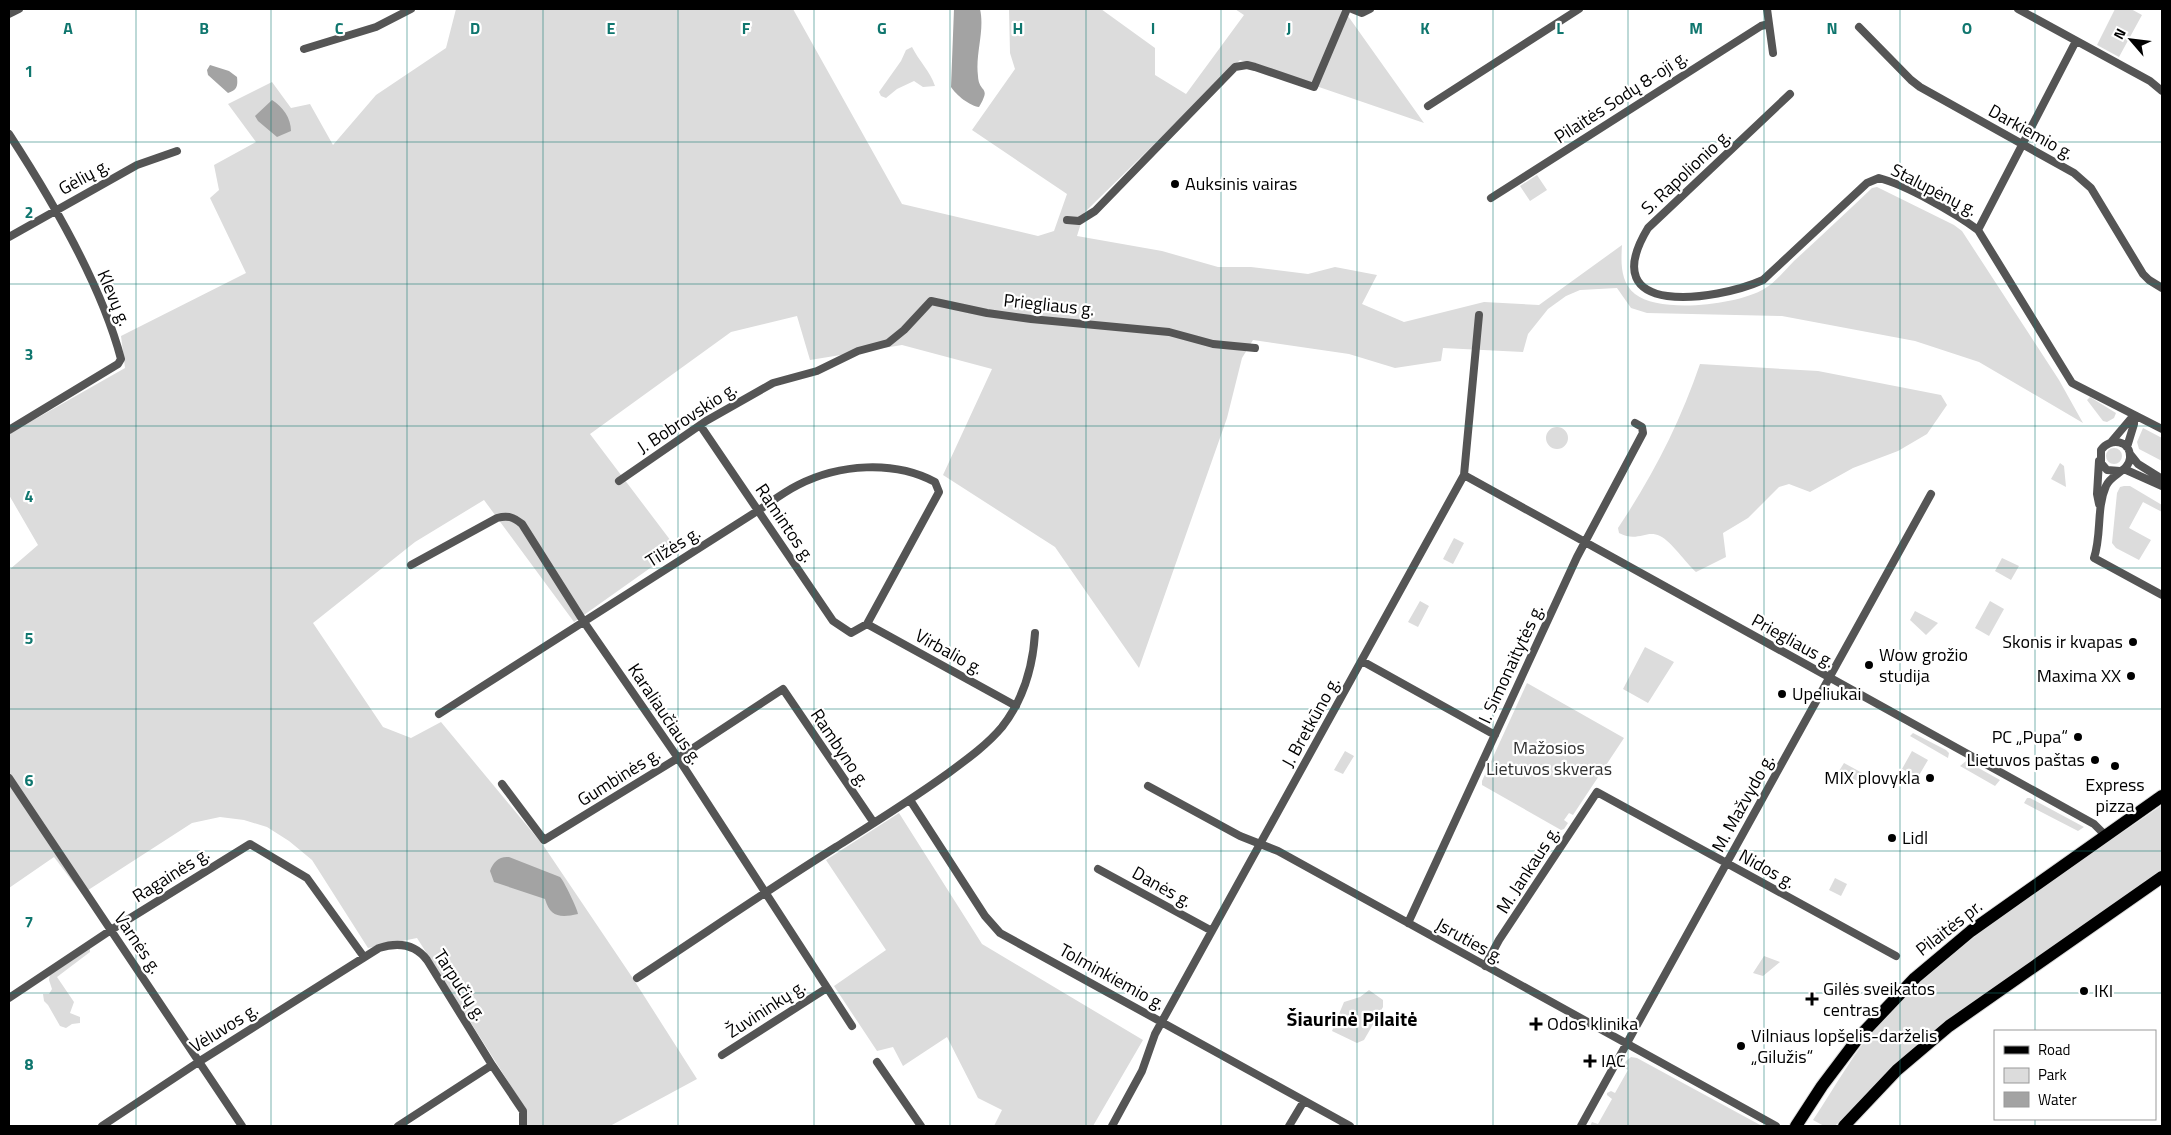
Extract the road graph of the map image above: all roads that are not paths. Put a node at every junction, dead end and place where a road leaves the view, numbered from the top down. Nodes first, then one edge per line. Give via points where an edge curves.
1 (19, 9) edge
2 (411, 9) edge
3 (1346, 9) edge
4 (1352, 9) edge
5 (1370, 9) edge
6 (1579, 9) edge
7 (1767, 9) edge
8 (2018, 9) edge
9 (9, 14) edge
10 (1769, 24) junction
11 (1858, 27) dead end
12 (2076, 41) junction
13 (304, 49) dead end
14 (1773, 52) dead end
15 (2162, 91) edge
16 (1790, 94) dead end
17 (1428, 106) dead end
18 (9, 134) edge
19 (2023, 144) junction
20 (178, 151) dead end
21 (1491, 198) dead end
22 (55, 210) junction
23 (1067, 220) dead end
24 (1978, 230) junction
25 (9, 237) edge
26 (1640, 285) joint
27 (2162, 288) edge
28 (1479, 315) dead end
29 (1254, 348) dead end
30 (858, 351) joint
31 (2134, 415) junction
32 (1635, 423) dead end
33 (700, 425) junction
34 (2162, 429) edge
35 (9, 430) edge
36 (2112, 441) junction
37 (2128, 450) junction
38 (2100, 459) junction
39 (2122, 470) junction
40 (1464, 475) junction
41 (2162, 479) edge
42 (619, 481) dead end
43 (2162, 486) edge
44 (1931, 494) dead end
45 (2100, 506) junction
46 (759, 510) junction
47 (1585, 542) junction
48 (411, 565) dead end
49 (2162, 595) edge
50 (584, 622) junction
51 (867, 624) junction
52 (1035, 632) dead end
53 (1362, 661) junction
54 (1829, 678) junction
55 (783, 689) joint
56 (1016, 706) junction
57 (439, 714) dead end
58 (1495, 735) junction
59 (678, 758) junction
60 (9, 778) edge
61 (502, 784) dead end
62 (1148, 786) dead end
63 (1597, 792) joint
64 (2162, 796) edge
65 (910, 800) junction
66 (874, 823) junction
67 (2106, 836) junction
68 (1260, 844) junction
69 (1727, 863) junction
70 (1098, 869) dead end
71 (2162, 877) edge
72 (766, 893) junction
73 (1408, 923) junction
74 (111, 930) junction
75 (1212, 931) junction
76 (1896, 956) dead end
77 (364, 958) junction
78 (1485, 966) junction
79 (637, 978) dead end
80 (827, 988) junction
81 (9, 998) edge
82 (1162, 1022) junction
83 (852, 1026) dead end
84 (1626, 1044) junction
85 (722, 1055) dead end
86 (200, 1061) junction
87 (877, 1062) dead end
88 (492, 1066) junction
89 (1304, 1101) junction
90 (102, 1126) edge
91 (242, 1126) edge
92 (398, 1126) edge
93 (523, 1126) edge
94 (921, 1126) edge
95 (1112, 1126) edge
96 (1289, 1126) edge
97 (1350, 1126) edge
98 (1581, 1126) edge
99 (1776, 1126) edge
100 (1796, 1126) edge
101 (1844, 1126) edge

1 - 9 street
2 - 13 street via 376,27
3 - 23 street via 1314,87 1255,66 1235,67 1095,211 1079,221
4 - 5 street via 1362,13
6 - 17 street
7 - 10 street
8 - 12 street
10 - 14 street
10 - 21 street, Pilaitės Sodų 8-oji g. via 1744,36
11 - 19 street, Darkiemio g. via 1910,80
12 - 15 street via 2150,81
12 - 19 street
16 - 26 street, S. Rapolionio g. via 1648,228 1634,258
18 - 22 street, Klevų g.
19 - 24 street
19 - 27 street, Darkiemio g. via 2074,174 2091,188 2143,274
20 - 22 street, Gėlių g. via 137,165
22 - 25 street, Gėlių g.
22 - 35 street, Klevų g. via 98,294 121,359 118,364
24 - 26 street, Stalupėnų g. via 1965,220 1879,178 1867,183 1773,273 1751,286 1692,297 1659,295
24 - 31 street, Stalupėnų g. via 2068,377 2078,386
28 - 40 street, J. Bretkūno g.
29 - 30 street, Priegliaus g. via 1213,344 1169,332 1013,317 931,301 888,342
30 - 33 street, J. Bobrovskio g. via 817,371 773,383
31 - 34 street, Stalupėnų g.
31 - 36 street
31 - 37 street
32 - 47 street, I. Simonaitytės g. via 1642,427 1643,433
33 - 42 street, J. Bobrovskio g.
33 - 46 street, Ramintos g.
36 - 37 street via 2120,442
36 - 38 street via 2104,446
37 - 39 street via 2129,463
37 - 41 street via 2138,464
38 - 39 street via 2107,470
38 - 45 street via 2097,494
39 - 43 street
39 - 45 street via 2110,478
40 - 47 street, Priegliaus g.
40 - 53 street, J. Bretkūno g.
44 - 54 street, M. Mažvydo g.
45 - 49 street via 2094,558
46 - 50 street, Tilžės g.
46 - 51 street, Ramintos g. via 833,620 851,633
46 - 51 street, Tilžės g. via 797,485 827,473 887,467 921,474 935,482 939,492
47 - 54 street, Priegliaus g.
47 - 58 street, I. Simonaitytės g.
48 - 50 street, Karaliaučiaus g. via 496,518 515,518 522,524
50 - 57 street, Tilžės g.
50 - 59 street, Karaliaučiaus g.
51 - 56 street, Virbalio g.
52 - 56 street via 1030,669
53 - 58 street
53 - 68 street, J. Bretkūno g.
54 - 67 street, Priegliaus g. via 2094,824
54 - 69 street, M. Mažvydo g.
55 - 59 street, Gumbinės g.
55 - 66 street, Rambyno g.
56 - 65 street via 991,738
58 - 73 street, I. Simonaitytės g.
59 - 61 street, Gumbinės g. via 544,840
59 - 72 street, Karaliaučiaus g.
60 - 74 street, Varnės g.
62 - 68 street, Įsruties g.
63 - 69 street, Nidos g.
63 - 78 street, M. Jankaus g.
64 - 67 main road, Pilaitės pr.
65 - 66 street
65 - 82 street, Tolminkiemio g. via 996,930
66 - 72 street
67 - 100 main road, Pilaitės pr. via 1971,931 1915,978 1848,1051
68 - 73 street, Įsruties g.
68 - 75 street, J. Bretkūno g.
69 - 76 street, Nidos g.
69 - 84 street, M. Mažvydo g.
70 - 75 street, Danės g.
71 - 101 main road via 1949,1026 1897,1070
72 - 79 street
72 - 80 street, Karaliaučiaus g.
73 - 78 street, Įsruties g.
74 - 77 street, Ragainės g. via 250,844 307,878
74 - 81 street, Ragainės g.
74 - 86 street, Varnės g.
75 - 82 street, J. Bretkūno g.
77 - 86 street, Vėluvos g.
77 - 88 street, Tarpučių g. via 390,945 406,946 423,954
78 - 84 street, Įsruties g.
80 - 83 street, Karaliaučiaus g.
80 - 85 street, Žuvininkų g.
82 - 89 street, Tolminkiemio g.
82 - 95 street, J. Bretkūno g. via 1142,1071
84 - 98 street, M. Mažvydo g.
84 - 99 street, Įsruties g.
86 - 90 street, Vėluvos g.
86 - 91 street, Varnės g.
87 - 94 street
88 - 92 street
88 - 93 street, Tarpučių g. via 522,1111
89 - 96 street
89 - 97 street, Tolminkiemio g.

